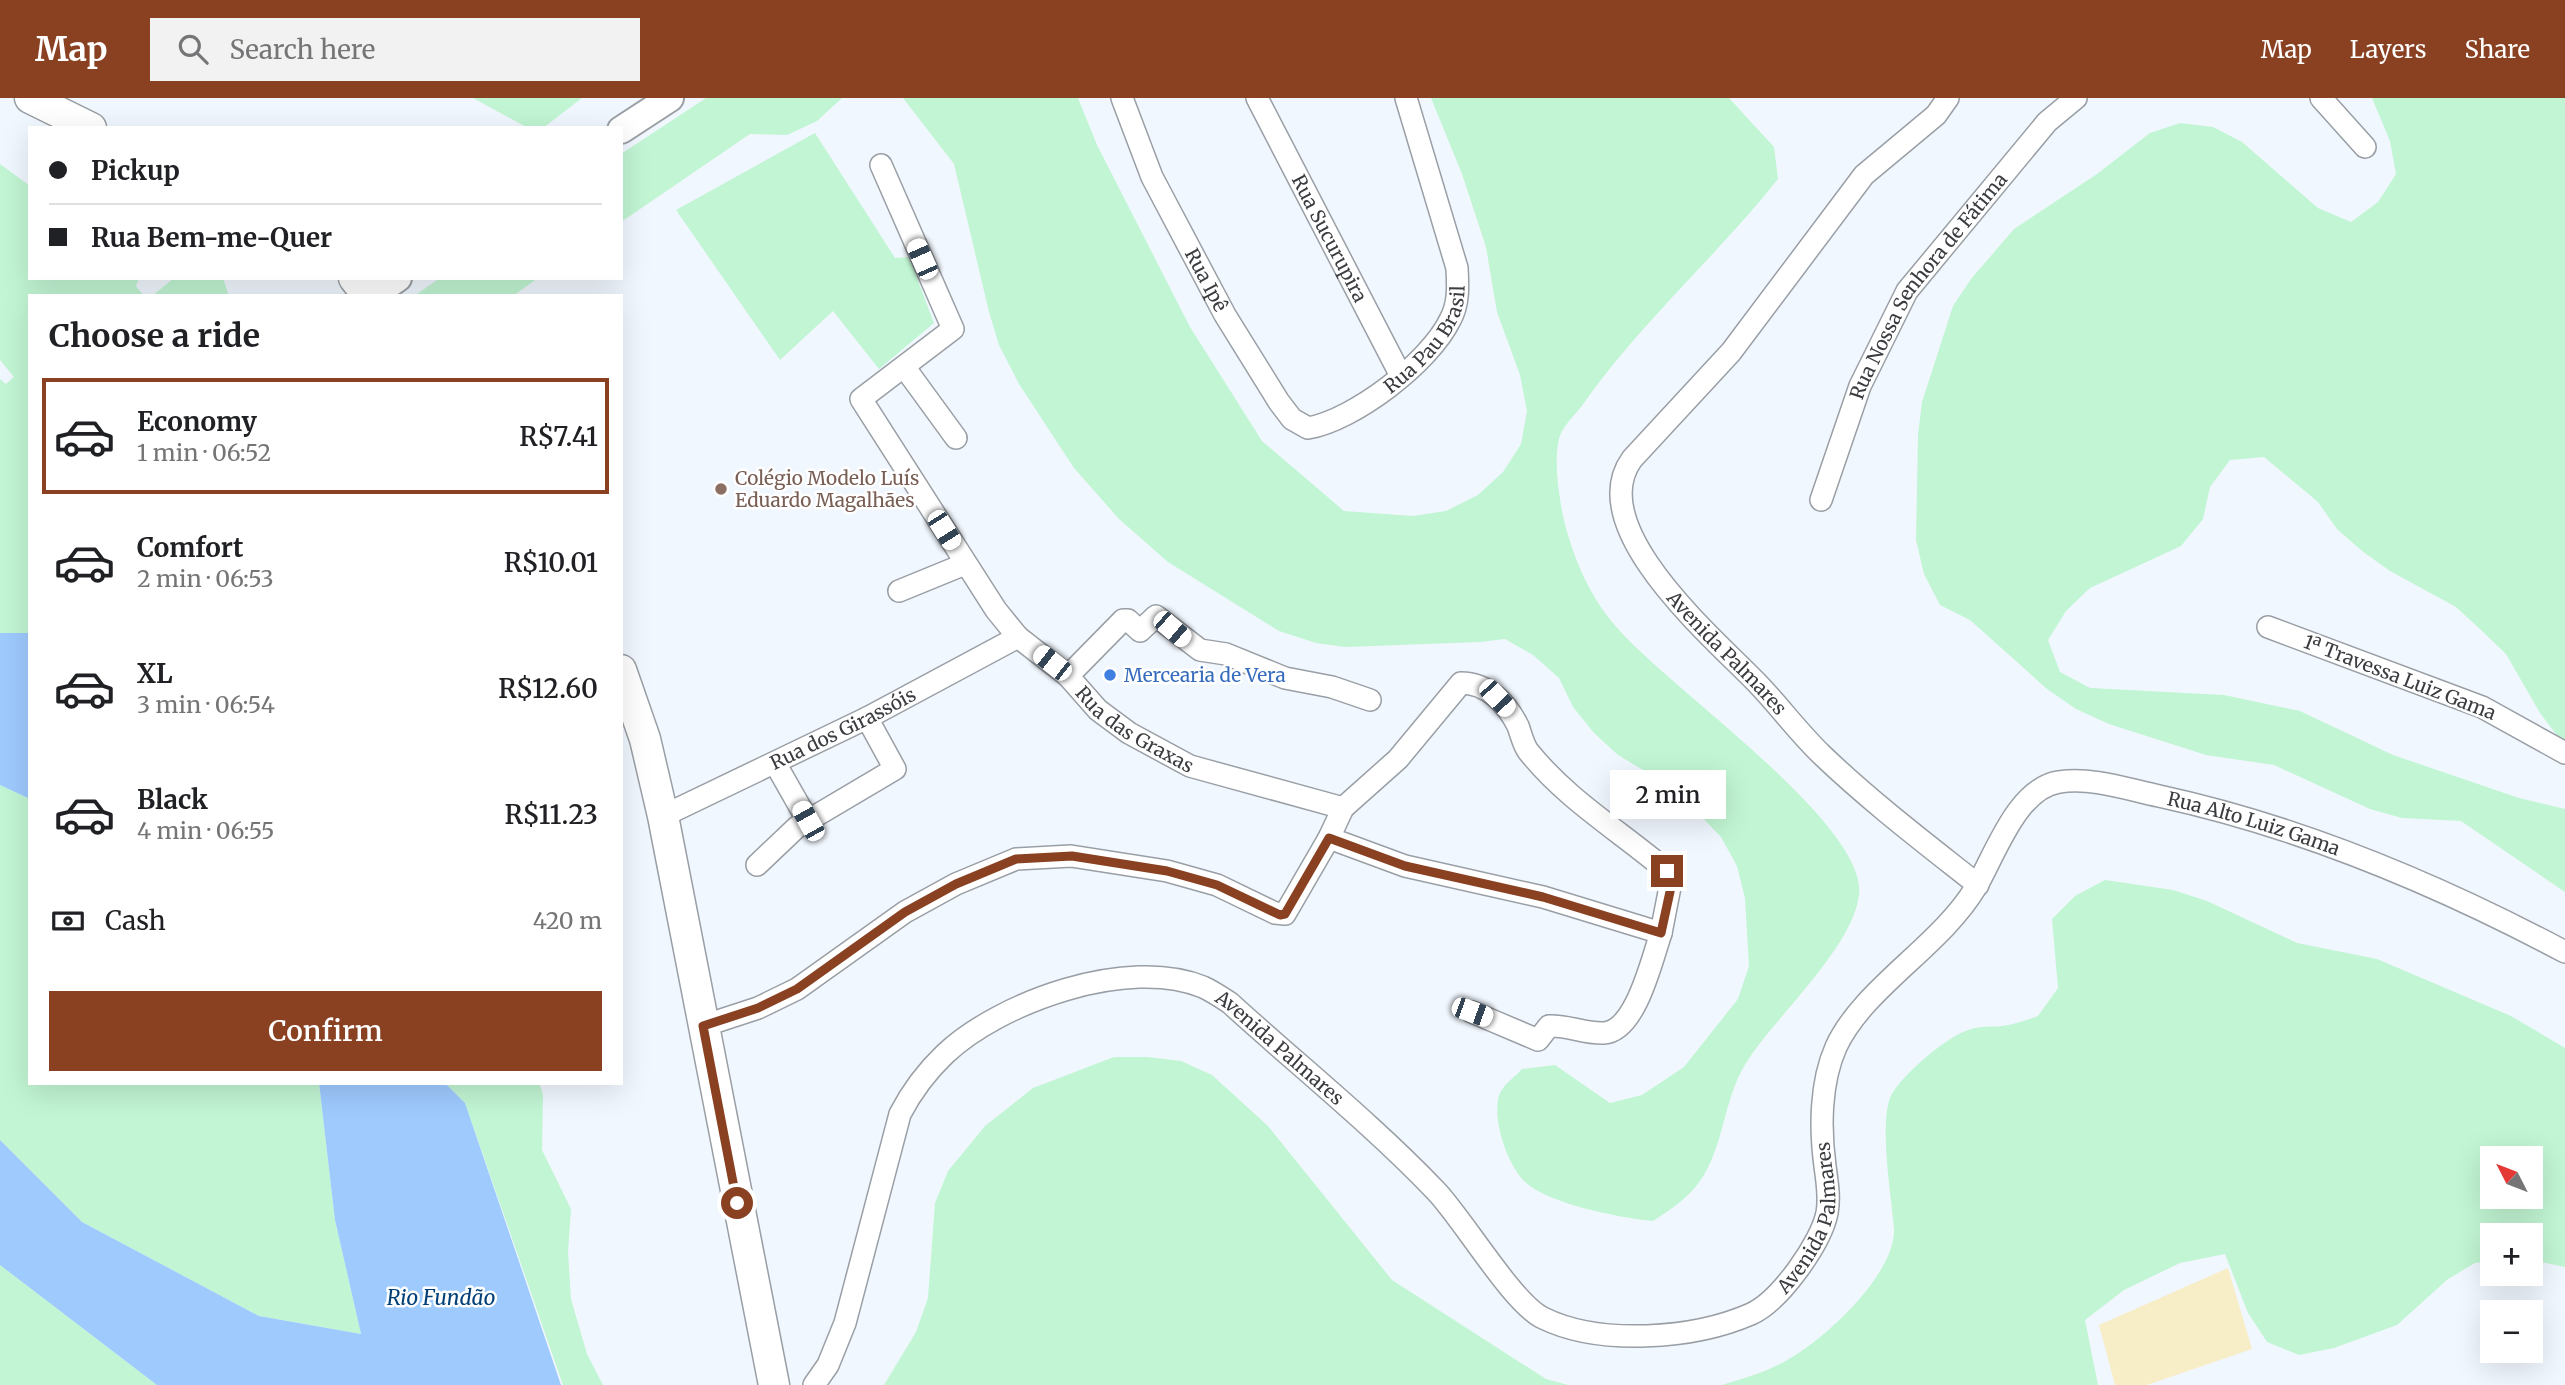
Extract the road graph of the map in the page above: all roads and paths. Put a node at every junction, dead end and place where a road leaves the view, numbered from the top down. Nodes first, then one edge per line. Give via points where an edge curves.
1 (30, 98) edge
2 (670, 98) edge
3 (1122, 98) edge
4 (1257, 98) edge
5 (1406, 98) edge
6 (1948, 98) edge
7 (2076, 98) edge
8 (2321, 98) edge
9 (87, 126) edge
10 (623, 129) edge
11 (2365, 147) dead end
12 (881, 165) dead end
13 (356, 280) edge
14 (395, 280) edge
15 (368, 294) edge
16 (373, 294) edge
17 (905, 368) junction
18 (1401, 376) junction
19 (1326, 425) joint
20 (956, 438) dead end
21 (1821, 500) dead end
22 (965, 564) junction
23 (899, 590) dead end
24 (2268, 627) dead end
25 (1018, 637) junction
26 (623, 676) edge
27 (1068, 676) junction
28 (1370, 700) dead end
29 (867, 718) junction
30 (2565, 753) edge
31 (775, 763) junction
32 (1343, 808) junction
33 (663, 816) junction
34 (808, 821) junction
35 (1329, 838) junction
36 (757, 865) dead end
37 (1978, 885) junction
38 (1661, 933) junction
39 (2565, 952) edge
40 (1472, 1012) dead end
41 (703, 1026) junction
42 (774, 1385) edge
43 (814, 1385) edge

1 - 9 main road
2 - 10 street
3 - 19 street, Rua Ipê via 1161,196 1272,391 1292,419 1308,428
4 - 18 street, Rua Sucurupira
5 - 18 street, Rua Pau Brasil via 1457,268 1458,294 1445,328
6 - 37 street, Avenida Palmares via 1936,115 1864,175 1731,352 1622,472 1622,493 1636,546 1660,583 1824,757
7 - 21 street, Rua Nossa Senhora de Fátima via 2048,122 1907,291 1860,386
8 - 11 street
12 - 17 street, Rua das Graxas via 953,329
13 - 15 main road
14 - 16 street
17 - 20 street
17 - 22 street, Rua das Graxas via 860,399
18 - 19 street, Rua Pau Brasil
22 - 23 street
22 - 25 street, Rua das Graxas
24 - 30 street, 1ª Travessa Luiz Gama via 2482,707
25 - 27 street, Rua das Graxas
25 - 29 street, Rua dos Girassóis
26 - 33 main road via 645,739
27 - 28 street via 1122,620 1139,631 1156,616 1200,650
27 - 32 street, Rua das Graxas via 1098,710 1129,733 1190,766
29 - 31 street, Rua dos Girassóis
29 - 34 street via 895,769
31 - 33 street, Rua dos Girassóis
31 - 34 street
32 - 35 street
32 - 38 street via 1398,759 1461,683 1478,685 1511,713 1528,751 1546,771 1595,817 1667,871 1671,887
33 - 41 main road
34 - 36 street
35 - 38 street via 1405,866 1555,900
35 - 41 street via 1285,914 1217,885 1167,871 1072,856 1016,859 905,912 797,989
37 - 39 street, Rua Alto Luiz Gama via 2001,836 2039,789 2056,782 2096,781 2196,803 2285,830 2440,889
37 - 43 street, Avenida Palmares via 1838,1043 1830,1061 1823,1106 1829,1208 1824,1227 1773,1299 1755,1313 1698,1331 1630,1337 1540,1317 1519,1297 1438,1192 1230,1003 1169,978 1132,977 1096,982 1008,1011 946,1053 916,1084 900,1114 845,1323 828,1365
38 - 40 street via 1631,1015 1621,1027 1607,1033 1549,1026 1538,1040
41 - 42 main road

